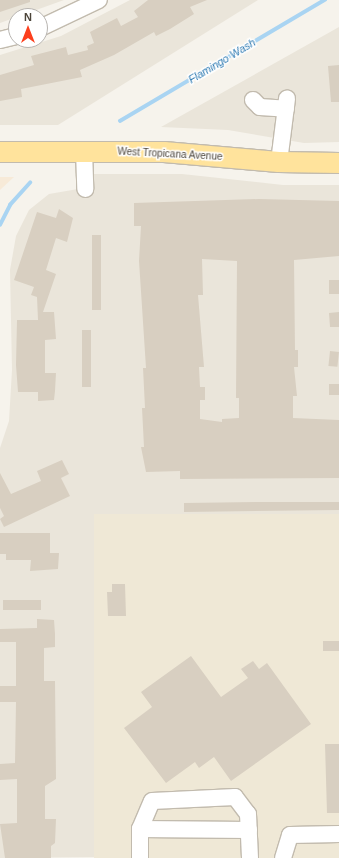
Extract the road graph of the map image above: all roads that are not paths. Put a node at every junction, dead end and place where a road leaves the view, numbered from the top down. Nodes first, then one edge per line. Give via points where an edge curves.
1 (99, 0) edge
2 (48, 24) edge
3 (253, 100) dead end
4 (84, 151) junction
5 (0, 152) edge
6 (279, 162) junction
7 (339, 163) edge
8 (85, 189) dead end
9 (140, 829) junction
10 (249, 830) junction
11 (339, 834) edge
12 (140, 858) edge
13 (250, 858) edge
14 (283, 858) edge

1 - 2 street
3 - 6 street via 260,107 287,104
4 - 5 main road, West Tropicana Avenue
4 - 6 main road, West Tropicana Avenue via 164,152
4 - 8 street
6 - 7 main road, West Tropicana Avenue
9 - 10 street
9 - 10 street via 152,801 235,797 248,814
9 - 12 street
10 - 13 street
11 - 14 street via 290,835

